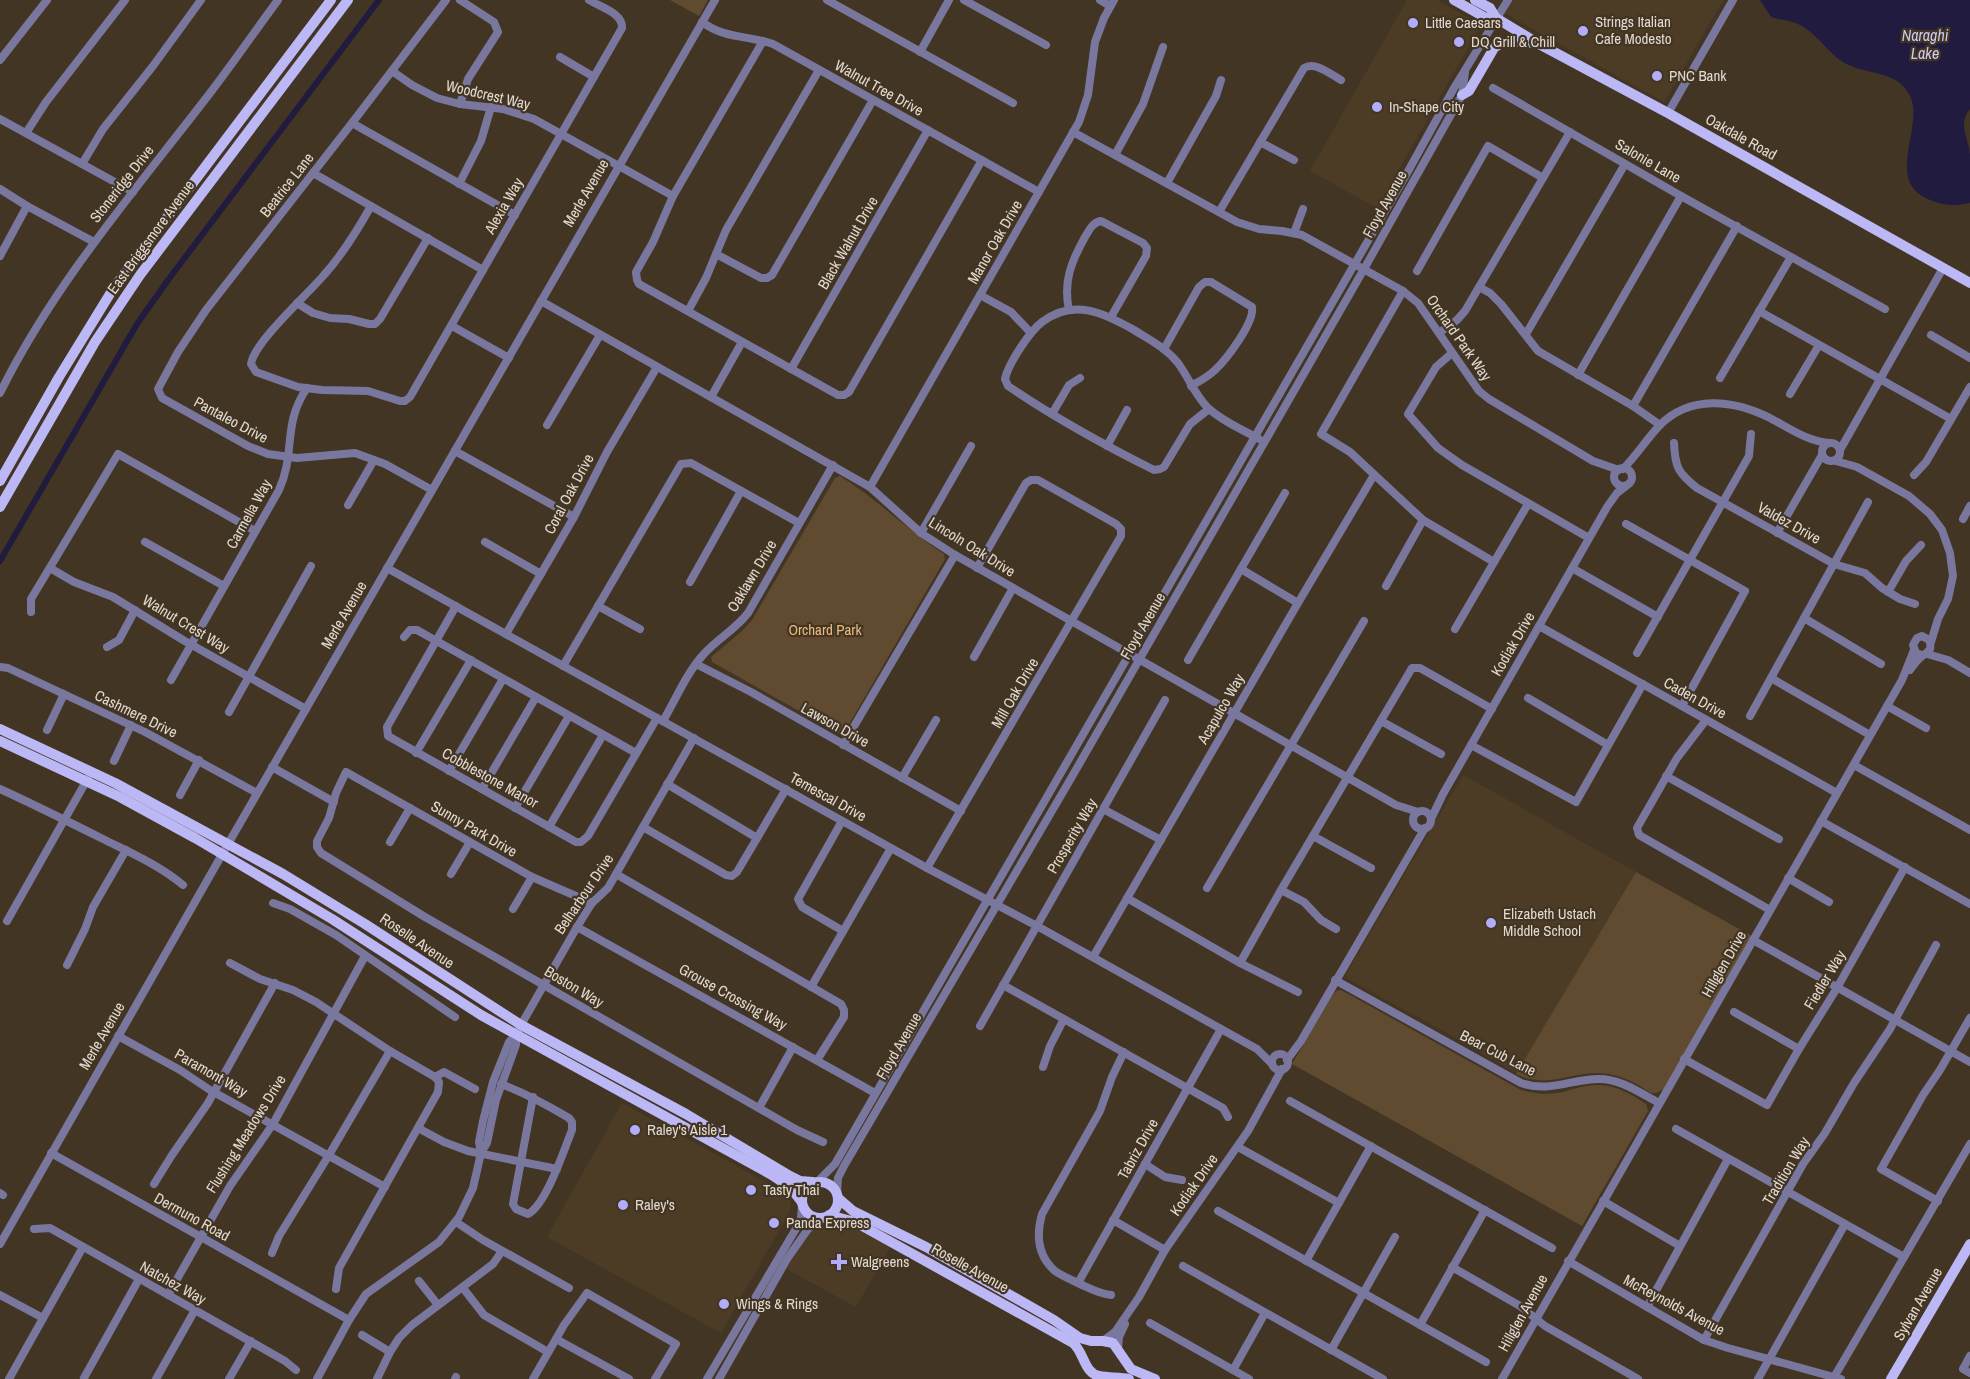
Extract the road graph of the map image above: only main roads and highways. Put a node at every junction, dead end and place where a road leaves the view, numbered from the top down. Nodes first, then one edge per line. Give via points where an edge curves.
1 (331, 0) edge
2 (348, 0) edge
3 (1454, 0) edge
4 (1475, 0) edge
5 (1496, 18) junction
6 (1539, 44) junction
7 (1462, 95) road end
8 (1970, 283) edge
9 (0, 481) edge
10 (0, 507) edge
11 (0, 729) edge
12 (0, 741) edge
13 (89, 776) junction
14 (519, 1030) junction
15 (816, 1182) junction
16 (837, 1195) junction
17 (802, 1204) junction
18 (826, 1217) junction
19 (1970, 1244) edge
20 (1101, 1341) junction
21 (1119, 1351) junction
22 (1088, 1370) edge
23 (1104, 1377) edge
24 (1129, 1379) edge
25 (1155, 1379) edge
26 (1891, 1379) edge

1 - 9 main road, East Briggsmore Avenue via 114,289
2 - 10 main road, East Briggsmore Avenue via 140,275 90,350
3 - 5 main road, Oakdale Road via 1486,18
4 - 5 main road, Oakdale Road via 1490,8
5 - 6 main road, Oakdale Road
6 - 7 main road via 1500,43 1469,91
6 - 8 main road, Oakdale Road
11 - 13 main road, Roselle Avenue
12 - 13 main road, Roselle Avenue
13 - 14 main road, Roselle Avenue via 166,809 225,848 283,874
14 - 15 main road, Roselle Avenue via 686,1114 790,1176
14 - 17 main road, Roselle Avenue via 764,1170 790,1187
15 - 16 main road via 831,1185
15 - 17 main road via 804,1190
16 - 18 main road via 836,1208
16 - 20 main road, Roselle Avenue via 853,1211 926,1247 1080,1338
17 - 18 main road via 809,1215
18 - 22 main road, Roselle Avenue via 855,1222 1073,1343
19 - 26 main road, Sylvan Avenue
20 - 21 main road via 1113,1343
20 - 22 main road via 1088,1350
21 - 23 main road via 1119,1367
21 - 25 main road via 1134,1371
22 - 23 main road
23 - 24 main road

